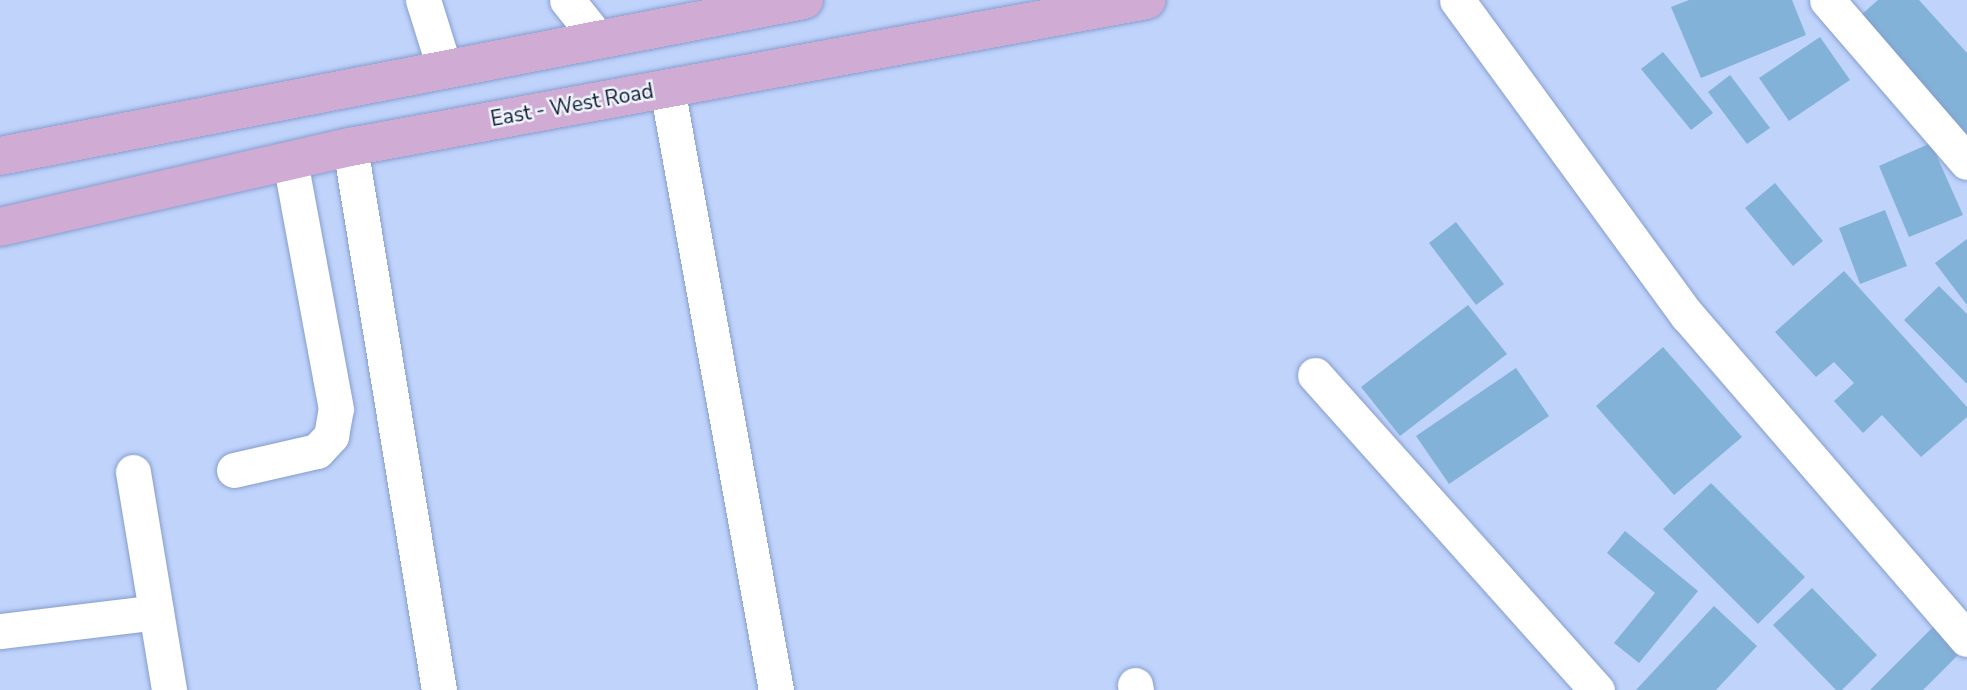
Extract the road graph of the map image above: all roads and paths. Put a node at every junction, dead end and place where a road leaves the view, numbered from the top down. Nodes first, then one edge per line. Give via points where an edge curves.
1 (423, 0) edge
2 (567, 0) edge
3 (804, 0) edge
4 (1147, 0) edge
5 (1457, 0) edge
6 (1827, 0) edge
7 (599, 40) junction
8 (445, 70) junction
9 (667, 88) junction
10 (350, 147) junction
11 (0, 156) edge
12 (290, 160) junction
13 (1967, 162) edge
14 (0, 227) edge
15 (1315, 375) dead end
16 (234, 471) dead end
17 (134, 472) dead end
18 (156, 612) junction
19 (0, 631) edge
20 (1967, 639) edge
21 (169, 690) edge
22 (439, 690) edge
23 (776, 690) edge
24 (1597, 690) edge

1 - 8 street
2 - 7 street
3 - 7 main road
4 - 9 main road, East - West Road
5 - 20 street via 1687,316
6 - 13 street
7 - 8 main road
8 - 11 main road
9 - 10 main road, East - West Road
9 - 23 street
10 - 12 main road, East - West Road
10 - 22 street
12 - 14 main road, East - West Road
12 - 16 street via 335,409 331,436 317,451
15 - 24 street
17 - 18 street
18 - 19 street
18 - 21 street

